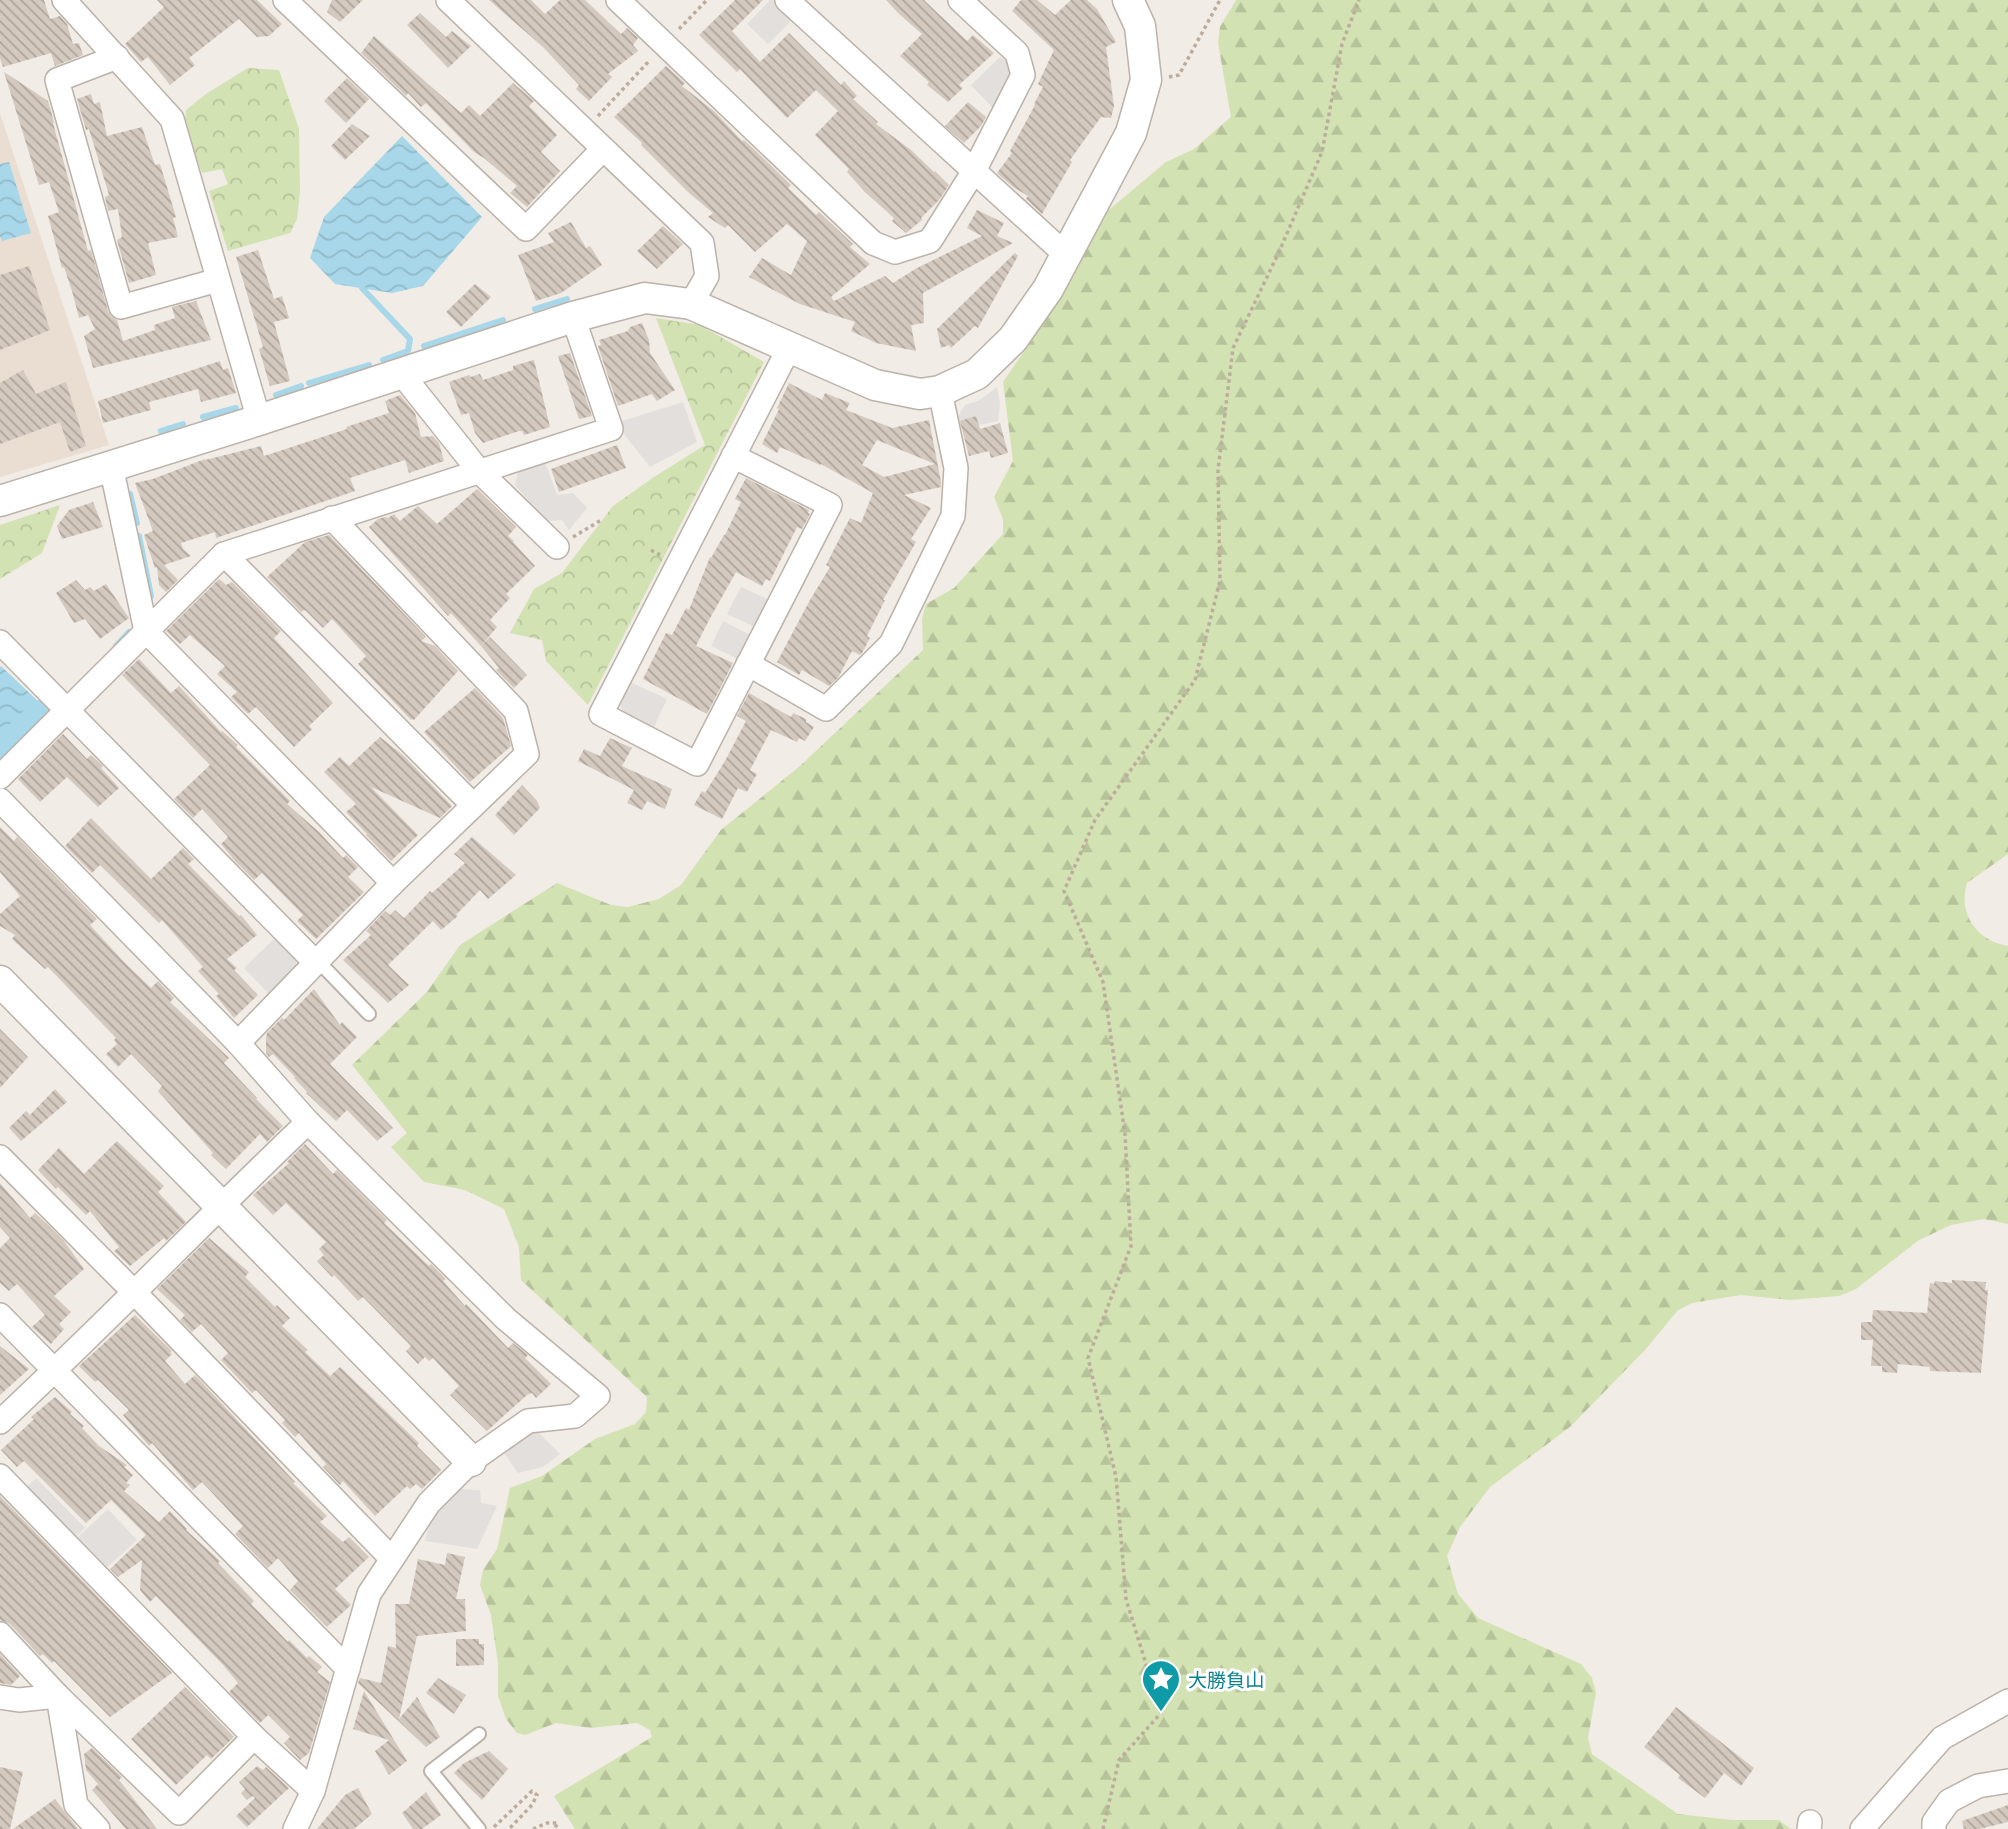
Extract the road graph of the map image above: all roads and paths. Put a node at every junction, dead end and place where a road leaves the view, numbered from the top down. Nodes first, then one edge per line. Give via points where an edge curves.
1 (64, 0) edge
2 (285, 0) edge
3 (448, 0) edge
4 (618, 0) edge
5 (707, 0) edge
6 (787, 0) edge
7 (960, 0) edge
8 (1128, 0) edge
9 (1220, 0) edge
10 (1359, 0) edge
11 (664, 44) junction
12 (117, 57) junction
13 (1146, 80) junction
14 (584, 131) junction
15 (603, 149) junction
16 (974, 171) junction
17 (1065, 254) junction
18 (218, 280) junction
19 (691, 304) junction
20 (573, 317) junction
21 (789, 348) junction
22 (401, 373) junction
23 (940, 391) junction
24 (259, 420) junction
25 (733, 456) junction
26 (111, 466) junction
27 (479, 471) junction
28 (0, 501) edge
29 (332, 518) junction
30 (603, 519) dead end
31 (557, 547) joint
32 (224, 554) junction
33 (146, 631) junction
34 (0, 642) edge
35 (748, 664) junction
36 (67, 711) junction
37 (0, 777) edge
38 (0, 800) edge
39 (473, 805) junction
40 (393, 883) junction
41 (317, 962) junction
42 (0, 981) edge
43 (369, 1014) dead end
44 (238, 1043) junction
45 (308, 1122) junction
46 (0, 1157) edge
47 (221, 1205) junction
48 (134, 1292) junction
49 (0, 1315) edge
50 (54, 1371) junction
51 (0, 1422) edge
52 (471, 1461) junction
53 (0, 1476) edge
54 (392, 1559) junction
55 (0, 1634) edge
56 (348, 1669) junction
57 (58, 1696) junction
58 (0, 1697) edge
59 (2008, 1701) edge
60 (479, 1734) dead end
61 (254, 1737) junction
62 (2008, 1781) edge
63 (313, 1791) junction
64 (492, 1828) edge
65 (98, 1829) edge
66 (295, 1829) edge
67 (479, 1829) edge
68 (509, 1829) edge
69 (533, 1829) edge
70 (554, 1829) edge
71 (1103, 1829) edge
72 (1862, 1829) edge
73 (1934, 1829) edge

1 - 12 street
2 - 15 street via 526,229
3 - 14 street
4 - 11 street
5 - 11 path
6 - 16 street
7 - 16 street via 1017,53 1023,75
8 - 13 street via 1140,26
9 - 13 path via 1180,75
10 - 71 path via 1342,44 1322,152 1233,348 1218,470 1220,581 1195,680 1095,820 1065,891 1103,982 1125,1134 1130,1246 1088,1358 1116,1477 1126,1599 1161,1713 1119,1760
11 - 14 path
11 - 16 street via 873,243 895,253 930,241
12 - 18 street via 172,119
12 - 18 street via 57,80 121,307
13 - 17 street via 1131,134
14 - 15 street
15 - 19 street via 702,243 707,276
16 - 17 street
17 - 23 street via 1048,289 1013,339 977,374
18 - 24 street
19 - 20 street via 645,298
19 - 21 street
20 - 22 street
20 - 27 street via 611,429
21 - 23 street via 875,385 920,394
21 - 25 street
22 - 24 street
22 - 27 street
23 - 35 street via 957,468 953,516 891,644 827,709
24 - 26 street
25 - 35 street via 830,505
25 - 35 street via 601,714 697,764
26 - 28 street
26 - 33 street
27 - 29 street
27 - 31 street
29 - 32 street
29 - 39 street via 516,711 527,754
30 - 31 path
32 - 33 street
32 - 39 street
33 - 36 street
33 - 40 street
34 - 36 street
36 - 37 street
36 - 41 street
38 - 44 street
39 - 40 street
40 - 41 street
41 - 43 lane
41 - 44 street
42 - 47 street
44 - 45 street
45 - 47 street
45 - 52 street via 506,1319 598,1396 575,1416 528,1422
46 - 48 street
47 - 48 street
47 - 52 street
48 - 50 street
48 - 54 street
49 - 50 street
50 - 51 street
50 - 56 street
52 - 54 street via 429,1503
53 - 61 street
54 - 56 street via 369,1594
55 - 57 street
56 - 63 street
57 - 58 street
57 - 61 street via 179,1813
57 - 65 street via 76,1805
59 - 72 street via 1942,1738
60 - 67 lane via 430,1771
61 - 63 street
62 - 73 street via 1978,1786 1949,1801
63 - 66 street
64 - 68 path via 532,1791 537,1794
69 - 70 path via 558,1823

